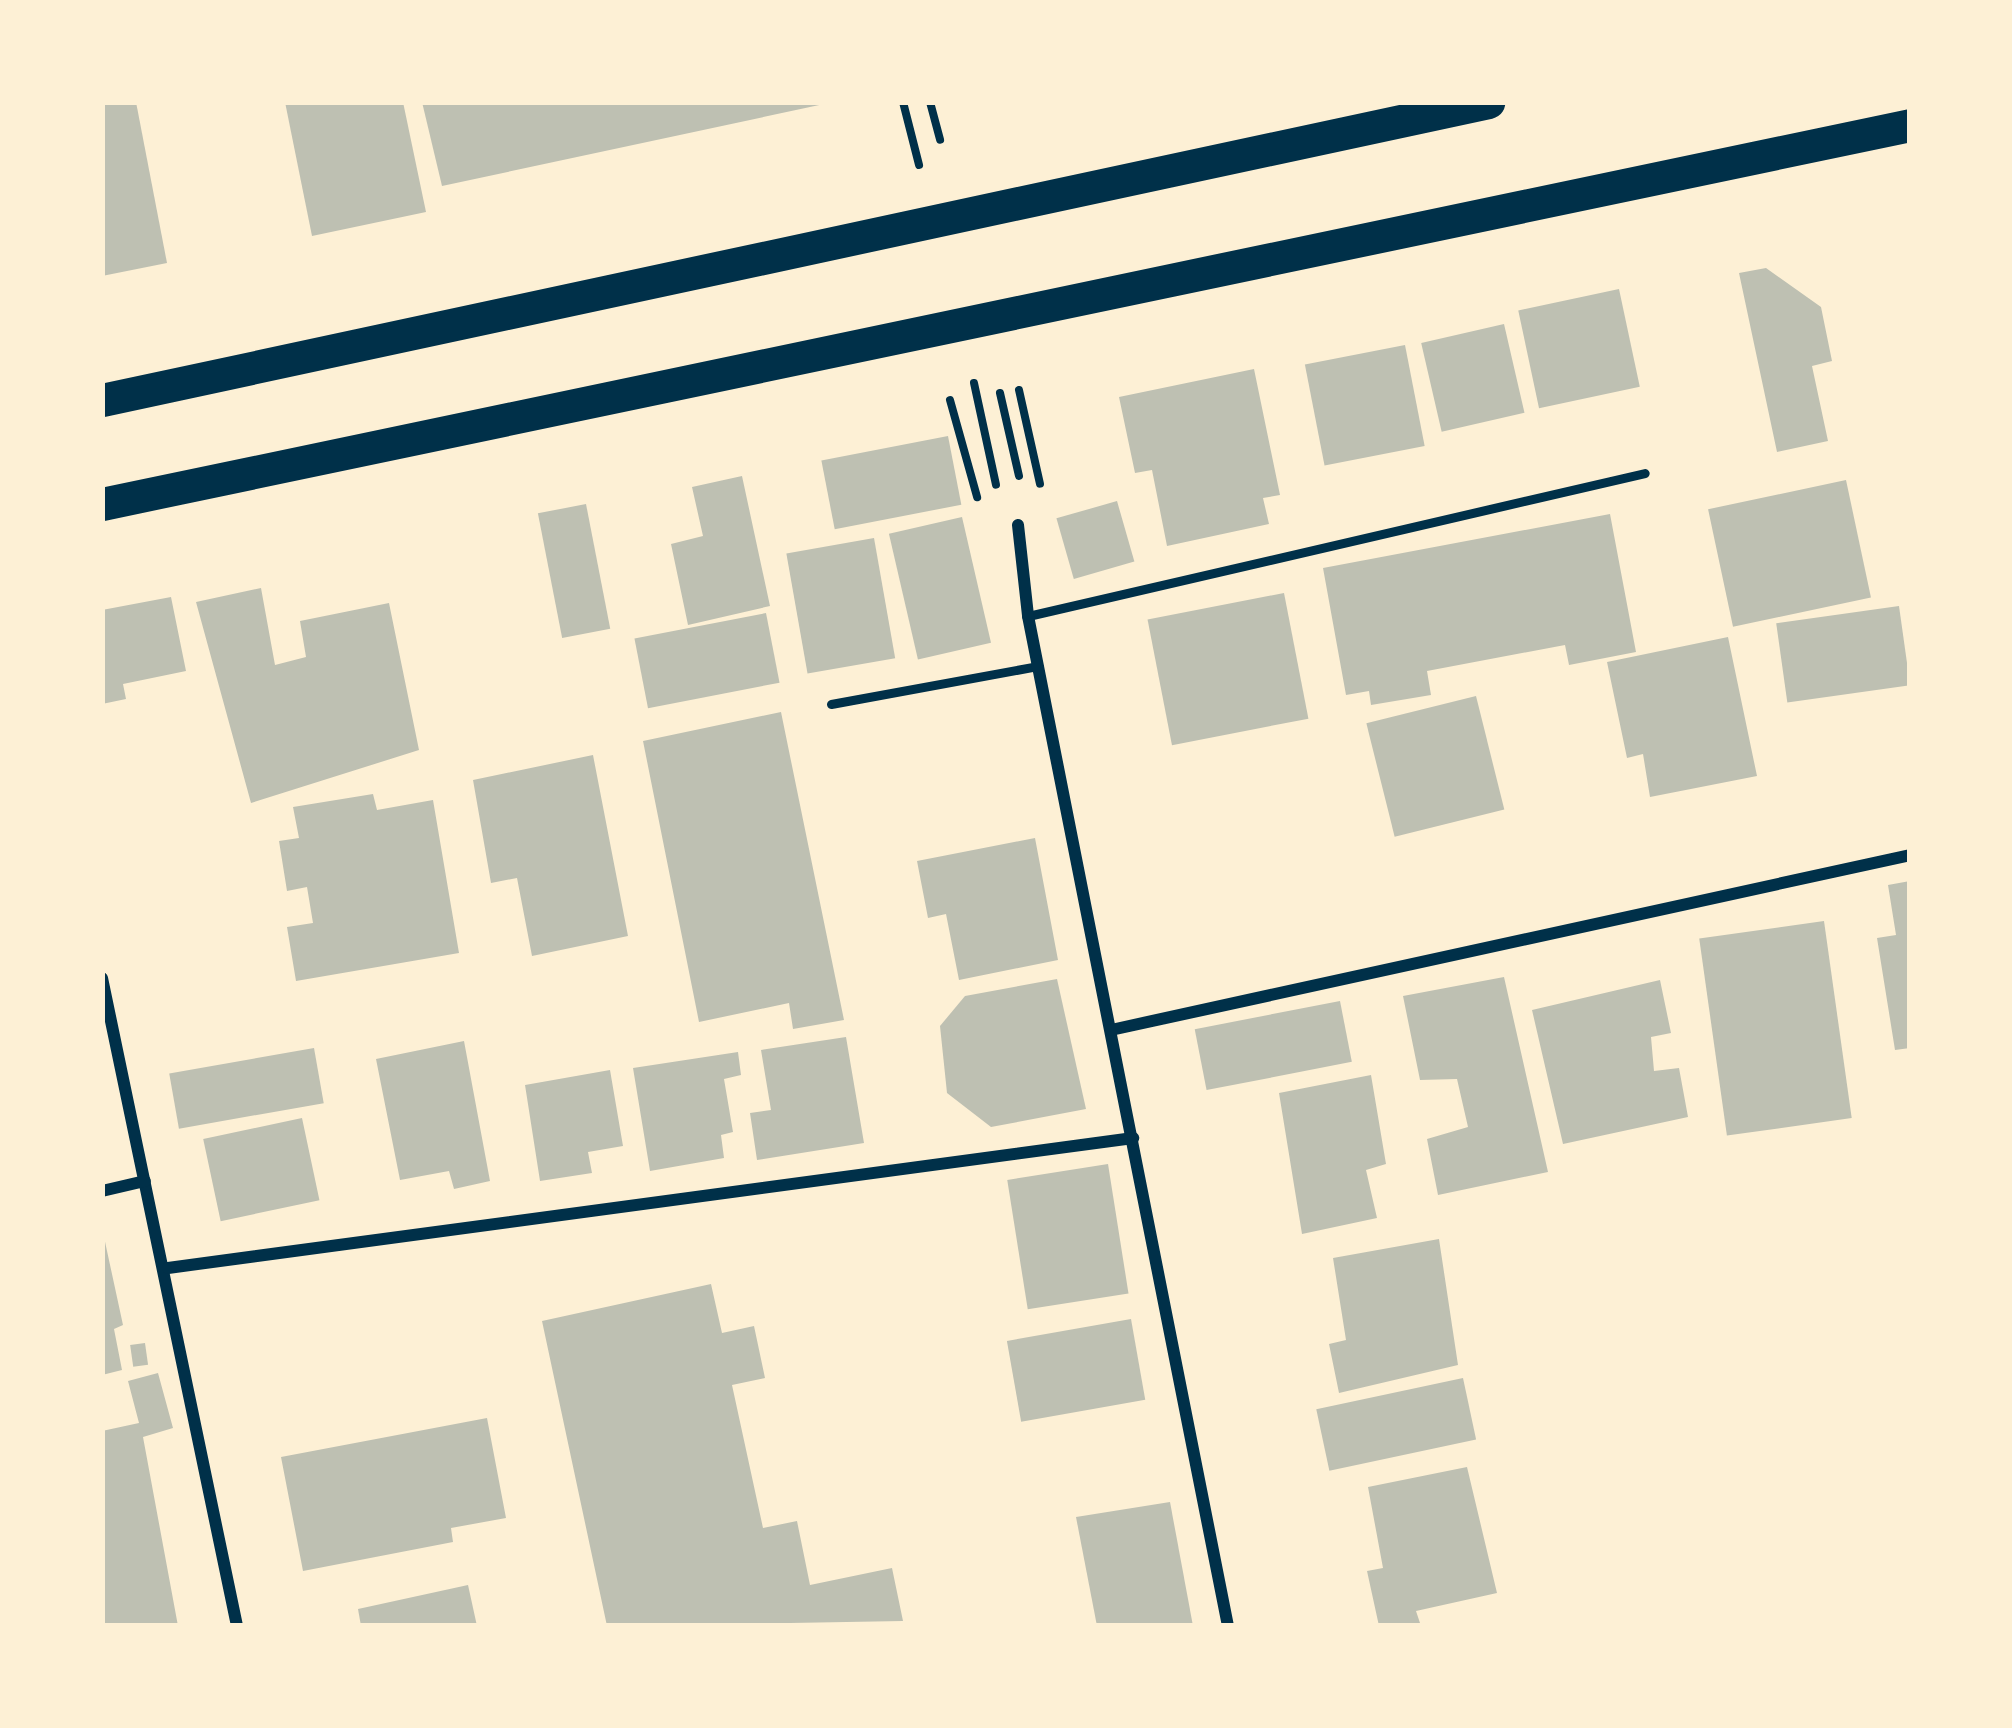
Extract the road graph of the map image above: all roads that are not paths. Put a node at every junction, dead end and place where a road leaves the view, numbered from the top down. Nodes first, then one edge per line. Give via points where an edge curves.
1 (1488, 102) edge
2 (1910, 125) edge
3 (102, 400) edge
4 (1645, 473) dead end
5 (102, 504) edge
6 (1018, 525) road end
7 (1028, 616) junction
8 (1039, 666) junction
9 (830, 704) dead end
10 (1910, 855) edge
11 (102, 978) edge
12 (1111, 1030) junction
13 (1133, 1138) junction
14 (145, 1181) junction
15 (102, 1190) edge
16 (168, 1268) junction
17 (237, 1626) edge
18 (1228, 1626) edge

1 - 3 highway
2 - 5 highway
4 - 7 lane
6 - 7 street
7 - 8 street
8 - 9 lane
8 - 12 street
10 - 12 street
11 - 14 street
12 - 13 street
13 - 16 street
13 - 18 street
14 - 15 street
14 - 16 street
16 - 17 street

